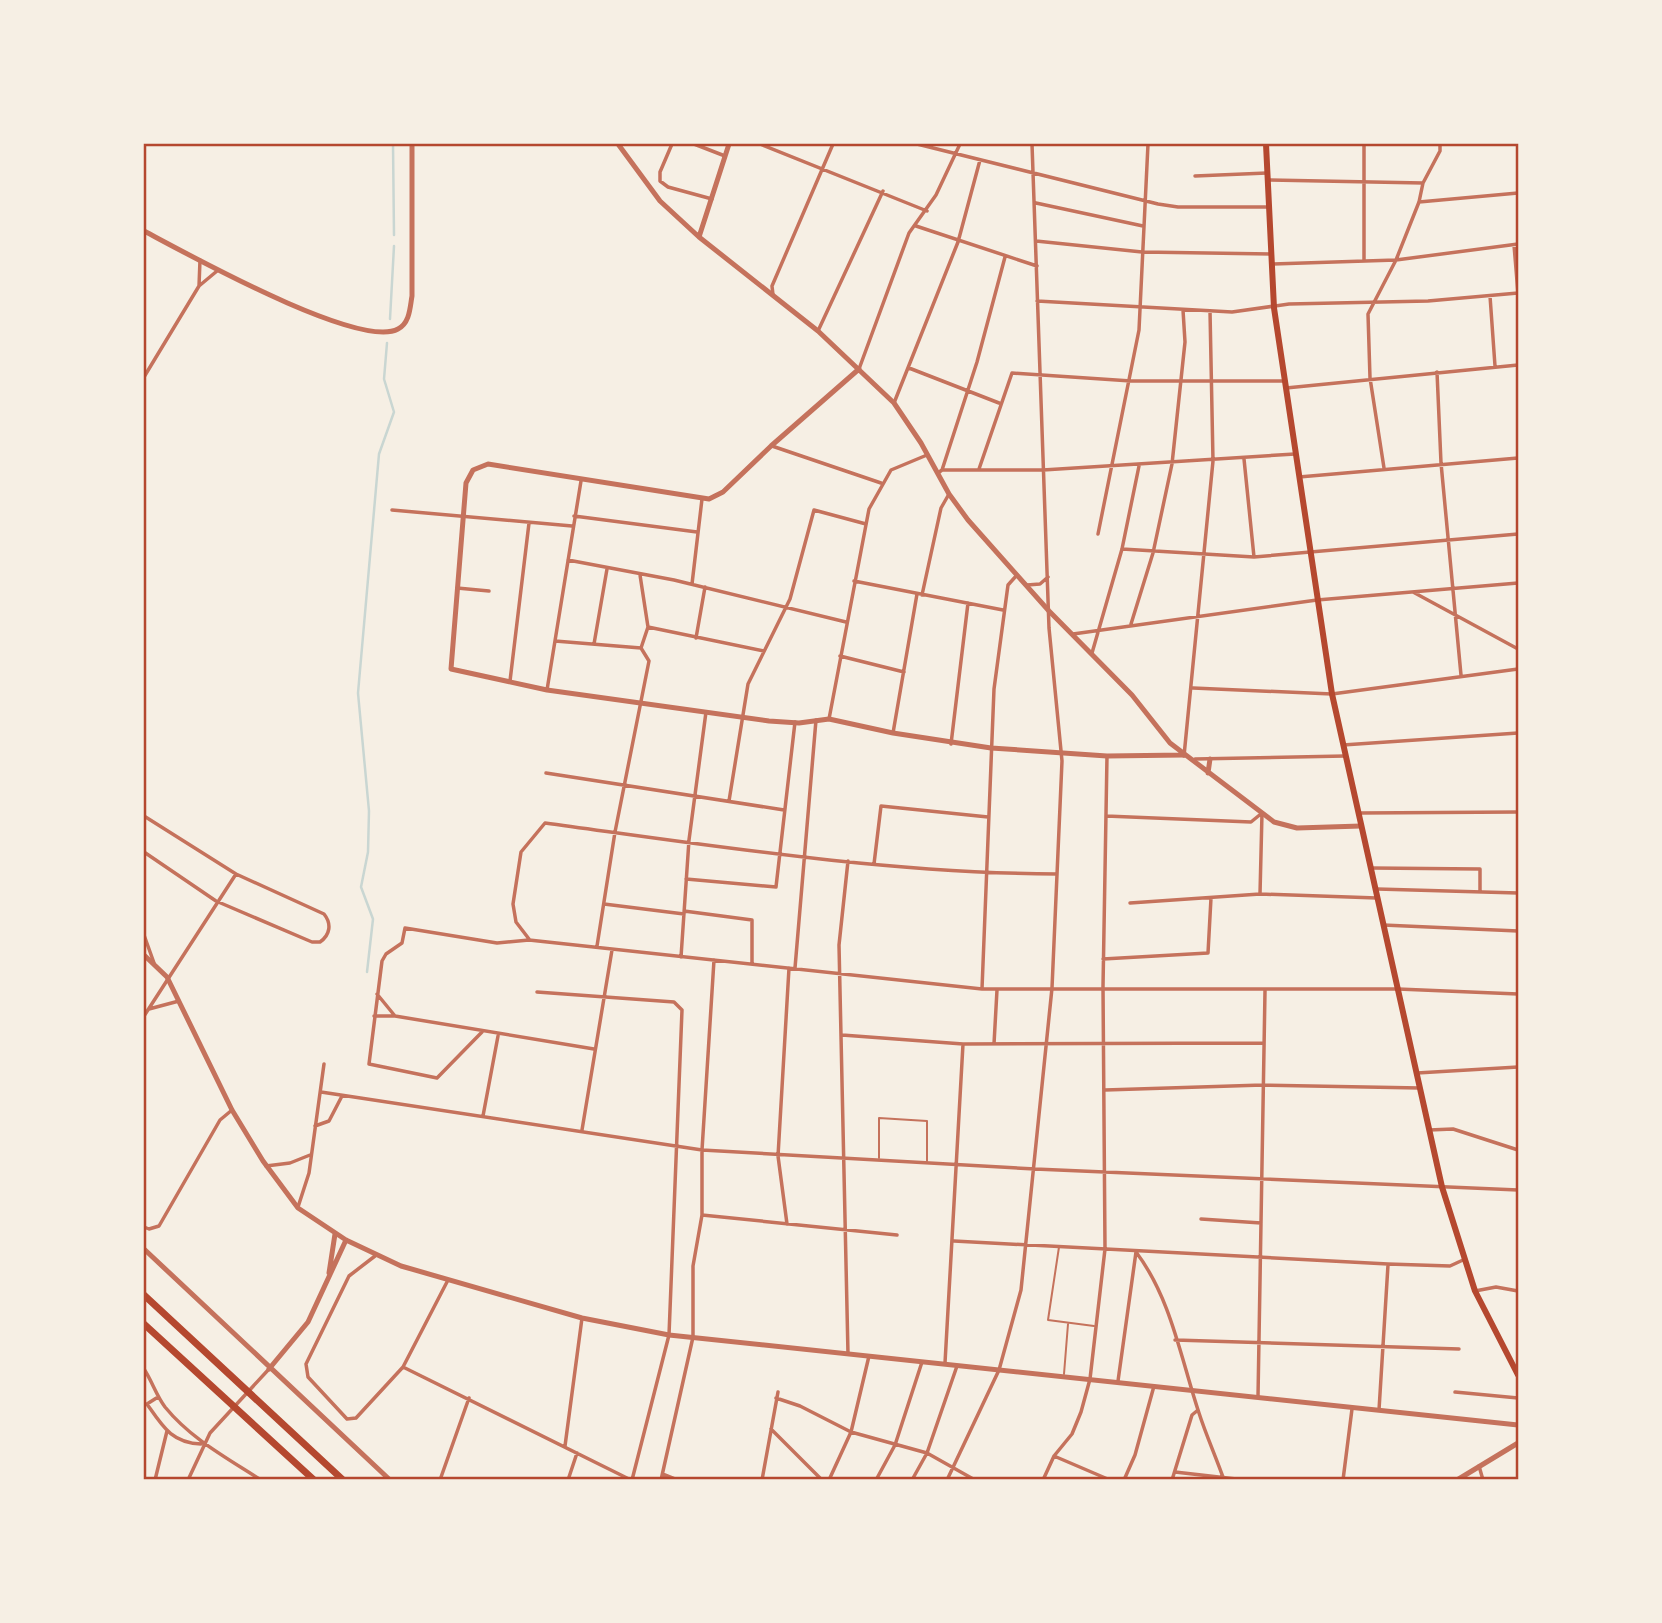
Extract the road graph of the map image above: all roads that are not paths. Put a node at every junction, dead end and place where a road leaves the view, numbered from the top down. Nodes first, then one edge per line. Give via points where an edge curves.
1 (412, 144) edge
2 (618, 144) edge
3 (672, 144) edge
4 (694, 144) edge
5 (729, 144) edge
6 (760, 144) edge
7 (833, 144) edge
8 (916, 144) edge
9 (961, 144) edge
10 (1032, 144) edge
11 (1148, 144) edge
12 (1266, 144) edge
13 (1364, 144) edge
14 (1410, 144) edge
15 (1440, 144) edge
16 (1446, 144) edge
17 (955, 154) junction
18 (725, 156) junction
19 (980, 160) junction
20 (822, 169) junction
21 (1034, 172) junction
22 (1195, 176) dead end
23 (1267, 176) junction
24 (1364, 181) junction
25 (1423, 183) junction
26 (883, 191) junction
27 (1518, 193) edge
28 (712, 199) junction
29 (1145, 201) junction
30 (1419, 202) junction
31 (1035, 203) junction
32 (1269, 207) junction
33 (927, 211) junction
34 (916, 226) junction
35 (1143, 226) junction
36 (144, 231) edge
37 (699, 237) junction
38 (958, 242) junction
39 (1036, 242) junction
40 (1516, 244) edge
41 (1142, 252) junction
42 (1271, 254) junction
43 (1005, 257) junction
44 (200, 260) junction
45 (1364, 260) junction
46 (1396, 260) junction
47 (1272, 264) junction
48 (1037, 266) junction
49 (219, 270) junction
50 (199, 286) junction
51 (1518, 293) edge
52 (773, 295) junction
53 (1490, 296) junction
54 (1037, 301) junction
55 (1375, 302) junction
56 (1274, 307) junction
57 (1141, 308) junction
58 (1183, 310) junction
59 (1210, 311) junction
60 (818, 331) junction
61 (1518, 365) edge
62 (1495, 366) junction
63 (909, 368) junction
64 (859, 369) junction
65 (1437, 372) junction
66 (144, 377) edge
67 (1040, 377) junction
68 (1370, 378) junction
69 (1214, 380) junction
70 (1131, 381) junction
71 (1180, 381) junction
72 (1285, 384) junction
73 (967, 390) junction
74 (894, 403) junction
75 (999, 403) junction
76 (771, 446) junction
77 (1296, 454) junction
78 (927, 455) junction
79 (1518, 458) edge
80 (1244, 459) junction
81 (1213, 461) junction
82 (1441, 463) junction
83 (1172, 464) junction
84 (1113, 466) junction
85 (1139, 466) junction
86 (1384, 468) junction
87 (979, 469) junction
88 (1043, 470) junction
89 (940, 471) junction
90 (1299, 477) junction
91 (581, 481) junction
92 (882, 484) junction
93 (949, 494) junction
94 (702, 499) junction
95 (393, 510) dead end
96 (574, 516) junction
97 (463, 517) junction
98 (529, 523) junction
99 (866, 524) junction
100 (572, 526) junction
101 (696, 532) junction
102 (1098, 534) dead end
103 (1518, 534) edge
104 (1449, 541) junction
105 (1122, 550) junction
106 (1153, 553) junction
107 (1311, 554) junction
108 (1205, 555) junction
109 (1254, 557) junction
110 (568, 560) junction
111 (607, 569) junction
112 (640, 575) junction
113 (1017, 575) junction
114 (1048, 577) junction
115 (854, 581) junction
116 (1518, 583) edge
117 (692, 584) junction
118 (1027, 585) junction
119 (705, 587) junction
120 (455, 588) junction
121 (1451, 590) junction
122 (489, 591) dead end
123 (1411, 591) junction
124 (920, 594) junction
125 (1317, 600) junction
126 (968, 603) junction
127 (787, 607) junction
128 (1003, 610) junction
129 (1049, 611) junction
130 (1200, 616) junction
131 (1455, 616) junction
132 (847, 622) junction
133 (1131, 625) junction
134 (648, 627) junction
135 (1098, 632) junction
136 (1073, 634) junction
137 (696, 638) junction
138 (554, 641) junction
139 (594, 645) junction
140 (640, 648) junction
141 (1518, 649) edge
142 (764, 651) junction
143 (1092, 653) junction
144 (840, 656) junction
145 (1518, 669) edge
146 (904, 672) junction
147 (1461, 675) junction
148 (510, 682) junction
149 (1193, 688) junction
150 (547, 690) junction
151 (1332, 694) junction
152 (643, 702) junction
153 (706, 712) junction
154 (744, 717) junction
155 (829, 719) junction
156 (817, 720) junction
157 (795, 722) junction
158 (893, 733) junction
159 (1518, 733) edge
160 (951, 744) junction
161 (1343, 744) junction
162 (991, 748) junction
163 (1061, 752) junction
164 (1184, 755) junction
165 (1107, 756) junction
166 (1346, 756) junction
167 (1210, 760) junction
168 (546, 773) dead end
169 (1208, 773) junction
170 (625, 785) junction
171 (696, 796) junction
172 (729, 801) junction
173 (784, 810) junction
174 (1518, 812) edge
175 (1262, 813) junction
176 (1358, 813) junction
177 (144, 816) edge
178 (1106, 816) junction
179 (989, 817) junction
180 (1361, 825) junction
181 (615, 832) junction
182 (689, 840) junction
183 (144, 852) edge
184 (780, 852) junction
185 (806, 855) junction
186 (848, 861) junction
187 (874, 864) junction
188 (1371, 869) junction
189 (988, 873) junction
190 (236, 874) junction
191 (1057, 874) junction
192 (686, 879) junction
193 (1375, 889) junction
194 (1480, 892) junction
195 (1518, 893) edge
196 (1260, 894) junction
197 (1211, 898) junction
198 (1377, 898) junction
199 (216, 901) junction
200 (1130, 903) dead end
201 (604, 904) junction
202 (684, 912) junction
203 (1383, 925) junction
204 (1518, 931) edge
205 (144, 934) edge
206 (529, 940) junction
207 (597, 947) junction
208 (612, 949) junction
209 (144, 955) edge
210 (681, 957) junction
211 (1103, 958) junction
212 (714, 960) junction
213 (154, 963) junction
214 (751, 964) junction
215 (789, 968) junction
216 (795, 968) junction
217 (839, 973) junction
218 (167, 976) junction
219 (1102, 987) junction
220 (1052, 988) junction
221 (982, 989) junction
222 (1398, 989) junction
223 (997, 990) junction
224 (1265, 991) junction
225 (537, 992) dead end
226 (1518, 994) edge
227 (377, 995) junction
228 (604, 997) junction
229 (179, 1001) junction
230 (147, 1010) junction
231 (144, 1016) edge
232 (373, 1016) junction
233 (395, 1016) junction
234 (482, 1032) junction
235 (498, 1035) junction
236 (842, 1035) junction
237 (1103, 1042) junction
238 (1264, 1043) junction
239 (963, 1044) junction
240 (995, 1044) junction
241 (1046, 1044) junction
242 (594, 1049) junction
243 (324, 1065) dead end
244 (1518, 1067) edge
245 (1416, 1073) junction
246 (1263, 1085) junction
247 (1420, 1088) junction
248 (1105, 1090) junction
249 (321, 1091) junction
250 (342, 1095) junction
251 (232, 1110) junction
252 (483, 1116) junction
253 (315, 1126) junction
254 (582, 1130) junction
255 (1429, 1130) junction
256 (677, 1146) junction
257 (702, 1150) junction
258 (1518, 1150) edge
259 (310, 1155) junction
260 (778, 1156) junction
261 (844, 1158) junction
262 (879, 1159) junction
263 (927, 1161) junction
264 (957, 1163) junction
265 (266, 1166) junction
266 (1035, 1169) junction
267 (1105, 1172) junction
268 (1262, 1179) junction
269 (1442, 1187) junction
270 (1518, 1189) edge
271 (298, 1208) junction
272 (702, 1215) junction
273 (1201, 1219) dead end
274 (1261, 1223) junction
275 (787, 1224) junction
276 (144, 1227) edge
277 (845, 1229) junction
278 (335, 1234) junction
279 (897, 1235) dead end
280 (346, 1240) junction
281 (954, 1241) junction
282 (1028, 1243) junction
283 (1059, 1245) junction
284 (144, 1249) edge
285 (1105, 1250) junction
286 (1136, 1252) junction
287 (375, 1256) junction
288 (1261, 1257) junction
289 (1463, 1261) junction
290 (1388, 1264) junction
291 (328, 1276) junction
292 (448, 1280) junction
293 (1475, 1291) junction
294 (1518, 1291) edge
295 (144, 1295) edge
296 (582, 1318) junction
297 (1068, 1323) junction
298 (144, 1324) edge
299 (1096, 1326) junction
300 (669, 1335) junction
301 (693, 1337) junction
302 (1175, 1340) junction
303 (1258, 1342) junction
304 (1382, 1347) junction
305 (1459, 1349) dead end
306 (848, 1354) junction
307 (869, 1356) junction
308 (922, 1362) junction
309 (945, 1364) junction
310 (957, 1366) junction
311 (403, 1367) junction
312 (144, 1369) edge
313 (269, 1369) junction
314 (999, 1370) junction
315 (1518, 1376) edge
316 (1064, 1377) junction
317 (1090, 1380) junction
318 (1118, 1382) junction
319 (1154, 1386) junction
320 (1194, 1391) junction
321 (778, 1392) dead end
322 (1455, 1392) dead end
323 (158, 1397) junction
324 (1258, 1397) junction
325 (468, 1398) junction
326 (776, 1398) junction
327 (1518, 1398) edge
328 (1352, 1407) junction
329 (1198, 1410) junction
330 (1379, 1410) junction
331 (1518, 1425) edge
332 (771, 1429) junction
333 (167, 1431) junction
334 (851, 1433) junction
335 (1518, 1443) edge
336 (203, 1444) junction
337 (895, 1445) junction
338 (565, 1446) junction
339 (577, 1453) junction
340 (927, 1453) junction
341 (1054, 1456) junction
342 (954, 1466) junction
343 (1479, 1466) junction
344 (1175, 1472) junction
345 (662, 1477) edge
346 (255, 1478) edge
347 (1224, 1478) edge
348 (155, 1479) edge
349 (188, 1479) edge
350 (261, 1479) edge
351 (314, 1479) edge
352 (344, 1479) edge
353 (390, 1479) edge
354 (440, 1479) edge
355 (568, 1479) edge
356 (632, 1479) edge
357 (678, 1479) edge
358 (762, 1479) edge
359 (822, 1479) edge
360 (829, 1479) edge
361 (876, 1479) edge
362 (912, 1479) edge
363 (947, 1479) edge
364 (975, 1479) edge
365 (1043, 1479) edge
366 (1110, 1479) edge
367 (1124, 1479) edge
368 (1172, 1479) edge
369 (1245, 1479) edge
370 (1343, 1479) edge
371 (1457, 1479) edge
372 (1483, 1479) edge

1 - 49 street via 412,296 402,327 380,332 323,319
2 - 37 street via 660,201
3 - 28 street via 660,181
4 - 18 street
5 - 18 street
6 - 20 street
7 - 20 street
8 - 17 street
9 - 17 street
10 - 21 street
11 - 29 street
12 - 23 main road
13 - 24 street
14 - 15 street
15 - 16 street
15 - 25 street
17 - 19 street
17 - 33 street
18 - 28 street
19 - 21 street
19 - 38 street
20 - 26 street
20 - 52 street via 772,286
21 - 29 street
21 - 31 street
22 - 23 street
23 - 24 street
23 - 32 main road
24 - 25 street
24 - 45 street
25 - 30 street
26 - 33 street
26 - 60 street
27 - 30 street
28 - 37 street
29 - 32 street via 1178,207
29 - 35 street
30 - 46 street
31 - 35 street
31 - 39 street
32 - 42 main road
33 - 34 street
34 - 38 street
34 - 64 street via 909,233
35 - 41 street
36 - 44 street
37 - 52 street
38 - 43 street
38 - 63 street
39 - 41 street
39 - 48 street
40 - 46 street
40 - 51 street
41 - 42 street
41 - 57 street
42 - 47 main road
43 - 48 street
43 - 73 street
44 - 49 street
44 - 50 street
45 - 46 street
45 - 47 street
46 - 55 street
47 - 56 main road
48 - 54 street
49 - 50 street
50 - 66 street
51 - 53 street
52 - 60 street
53 - 55 street
53 - 62 street
54 - 57 street
54 - 67 street
55 - 56 street
55 - 68 street via 1368,314
56 - 59 street
56 - 72 main road
57 - 58 street
57 - 70 street
58 - 59 street
58 - 71 street
59 - 69 street
60 - 64 street
61 - 62 street
62 - 65 street
63 - 73 street
63 - 74 street
64 - 74 street
64 - 76 street
65 - 68 street
65 - 82 street
67 - 70 street
67 - 75 street via 1012,373
67 - 88 street
68 - 72 street
68 - 86 street
69 - 71 street
69 - 72 street
69 - 81 street
70 - 71 street
70 - 84 street
71 - 83 street
72 - 77 main road
73 - 75 street
73 - 89 street
74 - 78 street
75 - 87 street
76 - 92 street
76 - 94 street via 723,492
77 - 80 street
77 - 90 main road
78 - 89 street
78 - 92 street via 897,466
79 - 82 street
80 - 81 street
80 - 109 street
81 - 83 street
81 - 108 street
82 - 86 street
82 - 104 street
83 - 85 street
83 - 106 street
84 - 85 street
84 - 88 street
84 - 102 street
85 - 105 street
86 - 90 street
87 - 88 street
87 - 89 street
88 - 114 street
89 - 93 street
90 - 107 main road
91 - 94 street
91 - 96 street
91 - 97 street via 488,464 473,470 466,483
92 - 99 street
93 - 113 street
93 - 124 street via 941,508
94 - 101 street
95 - 97 street
96 - 100 street
96 - 101 street
97 - 98 street
97 - 120 street
98 - 100 street
98 - 148 street
99 - 115 street
99 - 127 street via 814,510
100 - 110 street
101 - 117 street
103 - 104 street
104 - 107 street
104 - 121 street
105 - 106 street
105 - 135 street
106 - 108 street
106 - 133 street
107 - 109 street
107 - 125 main road
108 - 109 street
108 - 130 street
110 - 111 street
110 - 138 street
111 - 112 street
111 - 139 street
112 - 117 street
112 - 134 street
113 - 118 street
113 - 128 street via 1008,585
114 - 118 street via 1040,584
114 - 129 street
115 - 124 street
115 - 132 street
116 - 121 street
117 - 119 street
118 - 129 street
119 - 127 street
119 - 137 street
120 - 122 street
120 - 148 street via 451,669
121 - 123 street
121 - 131 street
123 - 125 street
123 - 131 street
124 - 126 street
124 - 146 street
125 - 130 street
125 - 151 main road
126 - 128 street
126 - 160 street
127 - 132 street
127 - 142 street
128 - 162 street
129 - 136 street
129 - 163 street
130 - 133 street
130 - 149 street
131 - 141 street
131 - 147 street
132 - 144 street
133 - 135 street
134 - 137 street
134 - 140 street
135 - 136 street
135 - 143 street
136 - 143 street
137 - 142 street
138 - 139 street
138 - 150 street
139 - 140 street
140 - 152 street via 649,661
142 - 154 street via 748,684
143 - 164 street
144 - 146 street
144 - 155 street
145 - 147 street
146 - 158 street
147 - 151 street
148 - 150 street
149 - 151 street
149 - 164 street
150 - 152 street
151 - 161 main road
152 - 153 street
152 - 170 street
153 - 154 street
153 - 171 street
154 - 157 street
154 - 172 street
155 - 156 street
155 - 158 street
156 - 157 street
156 - 185 street
157 - 173 street
158 - 160 street
159 - 161 street
160 - 162 street
161 - 166 main road
162 - 163 street
162 - 179 street
163 - 165 street
163 - 191 street
164 - 165 street
164 - 167 street
164 - 169 street
165 - 178 street
166 - 167 street
166 - 176 main road
167 - 169 street
168 - 170 street
169 - 175 street
170 - 171 street
170 - 181 street
171 - 172 street
171 - 182 street
172 - 173 street
173 - 184 street
174 - 176 street
175 - 178 street via 1251,822
175 - 180 street via 1274,822 1297,828
175 - 196 street
176 - 180 main road
177 - 190 street
178 - 211 street
179 - 187 street via 881,806
179 - 189 street
180 - 188 main road
181 - 182 street
181 - 201 street
181 - 206 street via 545,823 521,852 513,916
182 - 184 street
182 - 192 street
183 - 199 street
184 - 185 street
184 - 192 street via 776,887
185 - 186 street
185 - 216 street
186 - 187 street
186 - 217 street
187 - 189 street
188 - 193 main road
188 - 194 street via 1480,869
189 - 191 street
189 - 221 street
190 - 199 street
190 - 199 street via 324,914 328,933 312,943
191 - 220 street
192 - 202 street
193 - 194 street
193 - 198 main road
194 - 195 street
196 - 197 street
196 - 198 street
197 - 200 street
197 - 211 street via 1208,953
198 - 203 main road
199 - 218 street
201 - 202 street
201 - 207 street
202 - 210 street
202 - 214 street via 752,920
203 - 204 street
203 - 222 main road
205 - 213 street
206 - 207 street
206 - 227 street via 497,943 405,928 402,943 383,957
207 - 208 street
208 - 210 street
208 - 228 street
209 - 213 street
210 - 212 street
211 - 219 street
212 - 214 street
212 - 257 street
213 - 218 street
214 - 215 street
215 - 216 street
215 - 260 street
216 - 217 street
217 - 221 street
217 - 236 street
218 - 229 street
218 - 230 street
219 - 220 street
219 - 224 street
219 - 237 street
220 - 223 street
220 - 241 street
221 - 223 street
222 - 224 street
222 - 226 street
222 - 245 main road
223 - 240 street
224 - 238 street
225 - 228 street
227 - 232 street
227 - 233 street
228 - 242 street
228 - 256 street via 680,1006
229 - 230 street
229 - 251 street
230 - 231 street
232 - 233 street
232 - 234 street via 369,1064 432,1078 444,1074
233 - 234 street
234 - 235 street
235 - 242 street
235 - 252 street
236 - 239 street
236 - 261 street
237 - 238 street
237 - 241 street
237 - 248 street
238 - 246 street
239 - 240 street
239 - 264 street
240 - 241 street
241 - 266 street
242 - 254 street
243 - 249 street
244 - 245 street
245 - 247 main road
246 - 247 street
246 - 248 street
246 - 268 street
247 - 255 main road
248 - 267 street
249 - 250 street
249 - 253 street
250 - 252 street
250 - 253 street via 329,1121
251 - 265 street
251 - 276 street via 220,1120 162,1222 153,1229
252 - 254 street
253 - 259 street
254 - 256 street
255 - 258 street via 1453,1129
255 - 269 main road
256 - 257 street
256 - 300 street
257 - 260 street
257 - 272 street
259 - 265 street
259 - 271 street
260 - 261 street
260 - 275 street
261 - 262 street
261 - 277 street
262 - 263 street
262 - 263 lane via 879,1118 927,1121
263 - 264 street
264 - 266 street
264 - 281 street
265 - 271 street
266 - 267 street
266 - 282 street
267 - 268 street
267 - 285 street
268 - 269 street
268 - 274 street
269 - 270 street
269 - 289 main road
271 - 278 street
272 - 275 street
272 - 301 street via 694,1266
273 - 274 street
274 - 288 street
275 - 277 street
277 - 279 street
277 - 306 street
278 - 280 street
278 - 291 street
280 - 287 street
280 - 291 street
281 - 282 street
281 - 309 street
282 - 283 street
282 - 314 street via 1021,1290
283 - 285 street
283 - 297 lane via 1048,1320
284 - 313 street
285 - 286 street
285 - 299 street
286 - 288 street
286 - 302 street via 1157,1280
286 - 318 street
287 - 292 street
287 - 311 street via 349,1276 306,1364 308,1377 351,1420
288 - 290 street
288 - 303 street
289 - 290 street via 1450,1266
289 - 293 main road
290 - 304 street
291 - 313 street via 308,1322
292 - 296 street
292 - 311 street
293 - 294 street via 1496,1287
293 - 315 main road
295 - 352 highway
296 - 300 street
296 - 338 street
297 - 299 lane
297 - 316 lane
298 - 351 highway
299 - 317 street
300 - 301 street
300 - 356 street
301 - 306 street
301 - 345 street
302 - 303 street
302 - 320 street
303 - 304 street
303 - 324 street
304 - 305 street
304 - 330 street
306 - 307 street
307 - 308 street
307 - 334 street
308 - 309 street
308 - 337 street
309 - 310 street
310 - 314 street
310 - 340 street
311 - 325 street
312 - 323 street
313 - 336 street
313 - 353 street
314 - 316 street
314 - 342 street
316 - 317 street
317 - 318 street
317 - 341 street via 1072,1434
318 - 319 street
319 - 320 street
319 - 367 street
320 - 324 street
320 - 329 street
321 - 326 street
322 - 327 street
323 - 333 street via 147,1404
323 - 336 street
324 - 328 street
325 - 338 street
325 - 354 street
326 - 332 street
326 - 334 street
328 - 330 street
328 - 370 street
329 - 344 street via 1192,1415
329 - 347 street
330 - 331 street
332 - 358 street
332 - 359 street
333 - 336 street via 183,1442
333 - 348 street
334 - 337 street
334 - 360 street
335 - 343 street
336 - 346 street
336 - 349 street
337 - 340 street
337 - 361 street
338 - 339 street
339 - 355 street
339 - 356 street
340 - 342 street
340 - 362 street
341 - 365 street
341 - 366 street
342 - 363 street
342 - 364 street
343 - 371 street
343 - 372 street
344 - 347 street
344 - 368 street
345 - 357 street
346 - 350 street
347 - 369 street

